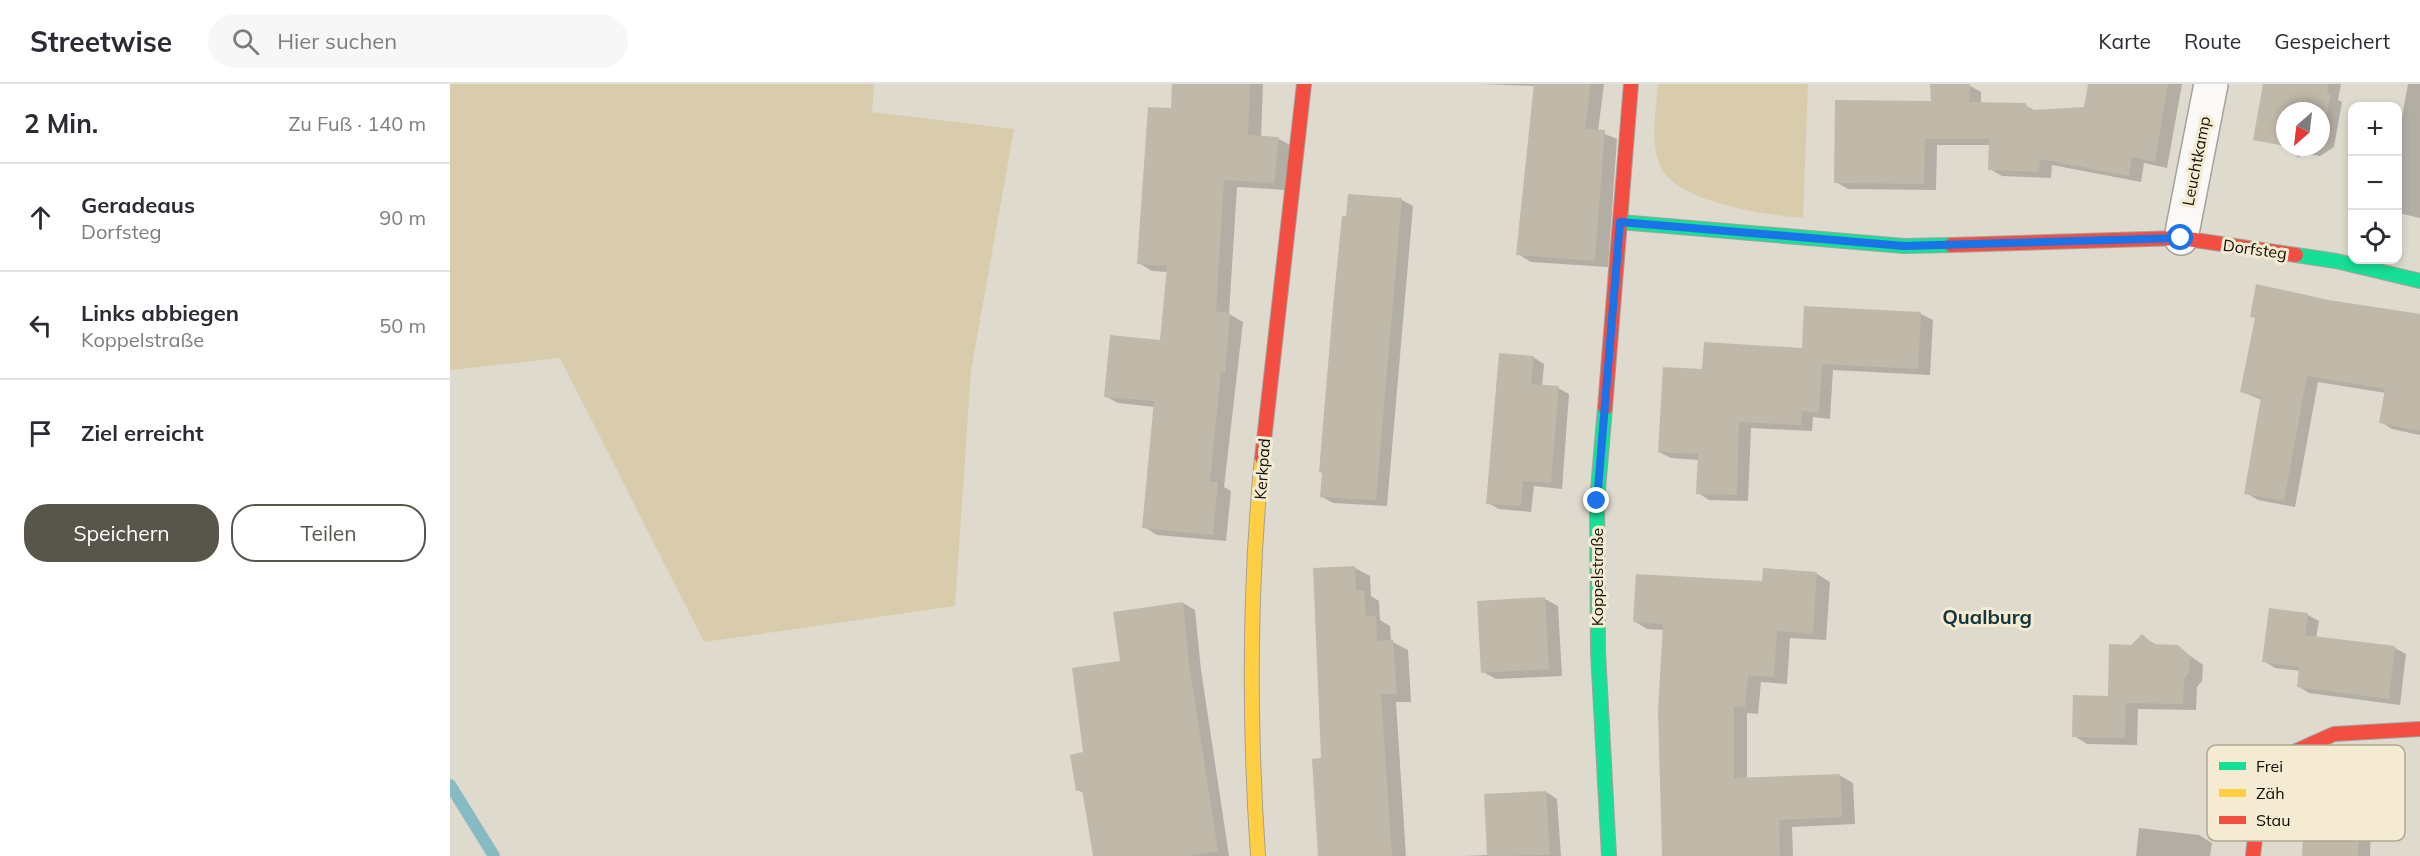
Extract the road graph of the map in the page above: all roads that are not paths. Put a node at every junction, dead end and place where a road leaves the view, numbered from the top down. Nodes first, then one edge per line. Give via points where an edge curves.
1 (1304, 84) edge
2 (1631, 84) edge
3 (2211, 84) edge
4 (1620, 222) junction
5 (2181, 238) junction
6 (2420, 282) edge
7 (2420, 729) edge
8 (2310, 745) edge
9 (2255, 841) edge
10 (1258, 856) edge
11 (1609, 856) edge
12 (2253, 856) edge

1 - 10 street, Kerkpad via 1267,414 1251,611 1253,802
2 - 4 street, Koppelstraße
3 - 5 street, Leuchtkamp
4 - 5 street, Dorfsteg via 1904,246
4 - 11 street, Koppelstraße via 1597,501 1598,652
5 - 6 street, Dorfsteg via 2336,261
7 - 8 street via 2334,734
9 - 12 street

